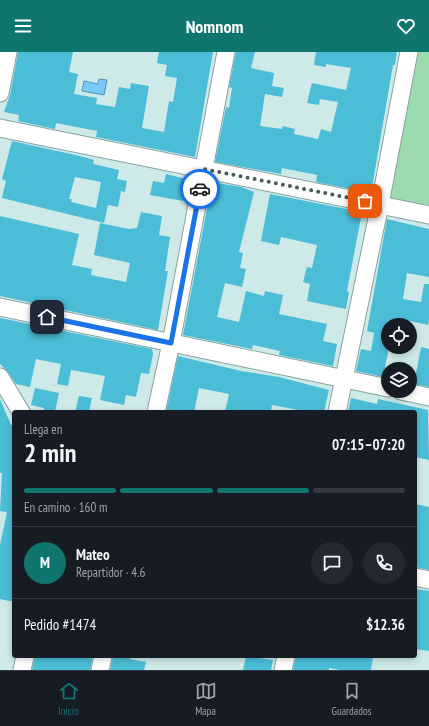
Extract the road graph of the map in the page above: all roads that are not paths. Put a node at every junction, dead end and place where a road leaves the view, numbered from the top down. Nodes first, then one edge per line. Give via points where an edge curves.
1 (8, 52) edge
2 (226, 52) edge
3 (409, 52) edge
4 (0, 93) edge
5 (0, 128) edge
6 (204, 169) junction
7 (380, 204) junction
8 (429, 215) edge
9 (0, 307) edge
10 (171, 343) junction
11 (0, 377) edge
12 (343, 379) junction
13 (381, 387) edge
14 (417, 394) edge
15 (429, 397) edge
16 (20, 410) edge
17 (156, 410) edge
18 (336, 410) edge
19 (417, 577) edge
20 (429, 580) edge
21 (25, 658) edge
22 (103, 658) edge
23 (285, 658) edge
24 (22, 670) edge
25 (100, 670) edge
26 (282, 670) edge

1 - 4 street
2 - 6 street
3 - 7 street
5 - 6 street
6 - 7 street
6 - 10 street
7 - 8 street
7 - 12 street
9 - 10 street
10 - 12 street
10 - 17 street
11 - 16 street
12 - 13 street
12 - 18 street
14 - 15 street
19 - 20 street
21 - 24 street
22 - 25 street
23 - 26 street

